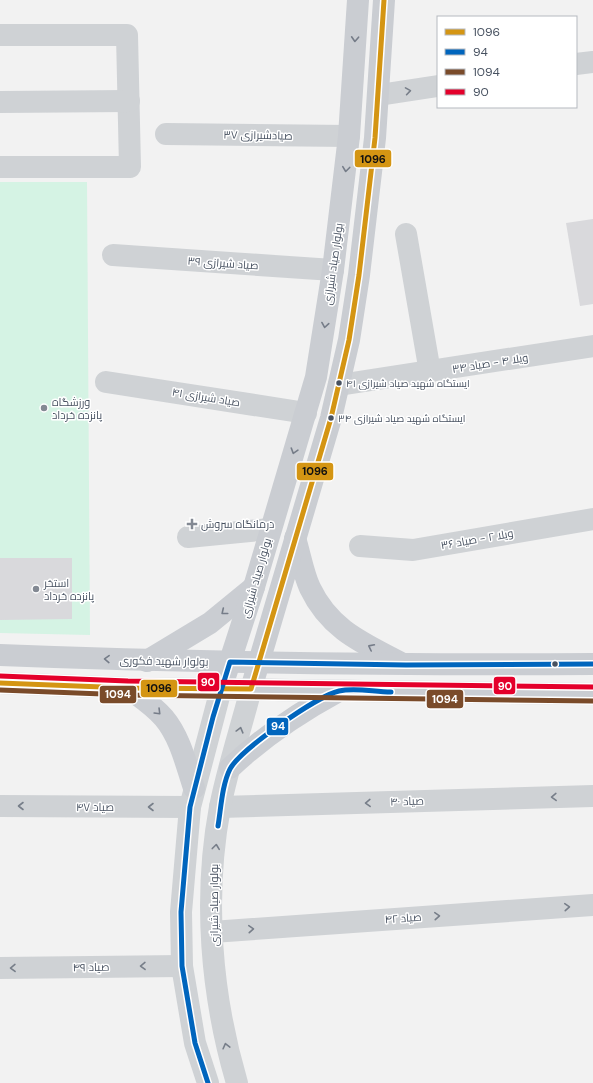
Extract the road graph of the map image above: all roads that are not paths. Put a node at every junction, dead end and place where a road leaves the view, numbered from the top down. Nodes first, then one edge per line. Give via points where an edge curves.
1 (358, 0) edge
2 (384, 0) edge
3 (0, 35) edge
4 (593, 62) edge
5 (577, 64) edge
6 (437, 86) edge
7 (379, 96) junction
8 (129, 101) junction
9 (0, 102) edge
10 (166, 134) dead end
11 (349, 136) junction
12 (0, 167) edge
13 (406, 234) dead end
14 (113, 255) dead end
15 (334, 270) junction
16 (593, 346) edge
17 (430, 372) junction
18 (106, 382) dead end
19 (339, 385) junction
20 (306, 412) junction
21 (593, 519) edge
22 (270, 529) junction
23 (188, 537) dead end
24 (295, 538) junction
25 (360, 546) dead end
26 (254, 587) junction
27 (0, 655) edge
28 (147, 661) junction
29 (230, 662) junction
30 (260, 662) junction
31 (593, 664) edge
32 (406, 665) junction
33 (0, 683) edge
34 (128, 688) junction
35 (221, 689) junction
36 (251, 690) junction
37 (338, 691) junction
38 (593, 694) edge
39 (230, 768) junction
40 (593, 796) edge
41 (192, 798) junction
42 (0, 806) edge
43 (220, 807) junction
44 (593, 905) edge
45 (212, 932) junction
46 (182, 966) junction
47 (0, 968) edge
48 (208, 1083) edge
49 (237, 1083) edge

1 -> 11 main road, بولوار صیاد شیرازی
2 - 7 main road, بولوار صیاد شیرازی
3 - 8 street via 127,35
4 - 5 street
7 -> 6 street
7 - 19 main road, بولوار صیاد شیرازی via 360,275
8 - 9 street
8 - 12 street via 130,167
10 - 11 street, صیادشیرازی ۳۷
11 -> 15 main road, بولوار صیاد شیرازی
13 - 17 street
14 - 15 street, صیاد شیرازی ۳۹
15 -> 20 main road, بولوار صیاد شیرازی via 316,377
16 - 17 street, ویلا ۴ - صیاد ۳۴
17 - 19 street, ویلا ۴ - صیاد ۳۴
18 - 20 street, صیاد شیرازی ۴۱
19 - 24 main road, بولوار صیاد شیرازی via 332,418
20 -> 22 main road, بولوار صیاد شیرازی
21 - 25 street, ویلا ۲ - صیاد ۳۶ via 413,550
22 - 23 street
22 - 26 main road, بولوار صیاد شیرازی
24 - 30 main road, بولوار صیاد شیرازی
32 -> 24 main road via 350,636 321,609 310,587
26 -> 28 main road via 210,623
26 - 29 main road, بولوار صیاد شیرازی
28 -> 27 main road, بولوار شهید فکوری
28 - 29 main road, بولوار شهید فکوری
29 - 30 main road, بولوار شهید فکوری
29 - 35 main road, بولوار صیاد شیرازی
30 - 32 main road, بولوار شهید فکوری
30 - 36 main road, بولوار صیاد شیرازی
31 - 32 main road, بولوار شهید فکوری
33 - 34 main road
34 - 35 main road
34 -> 41 main road via 152,705 164,718 181,747
35 - 36 main road
35 - 41 street, بولوار صیاد شیرازی
36 - 37 main road
39 -> 36 street, بولوار صیاد شیرازی
37 - 38 main road
37 - 39 main road via 282,724
39 - 43 street, بولوار صیاد شیرازی
40 -> 43 street, صیاد ۴۰
41 -> 42 street, صیاد ۴۷
41 - 46 street, بولوار صیاد شیرازی via 181,912
45 -> 43 street, بولوار صیاد شیرازی via 212,875
45 -> 44 street, صیاد ۴۲
49 -> 45 street, بولوار صیاد شیرازی via 225,1043 216,988
46 -> 47 street, صیاد ۴۹
46 - 48 street, بولوار صیاد شیرازی via 195,1043

